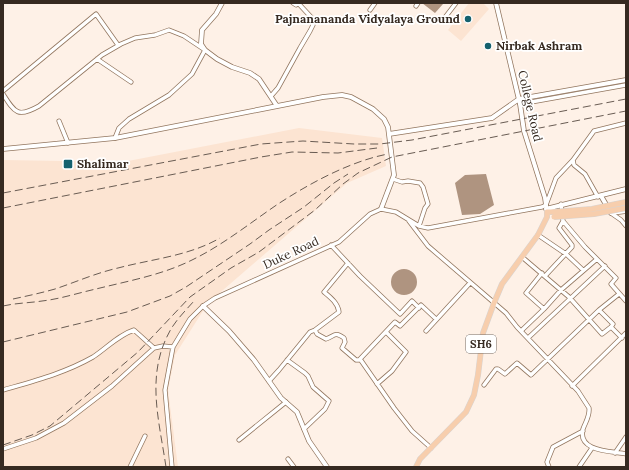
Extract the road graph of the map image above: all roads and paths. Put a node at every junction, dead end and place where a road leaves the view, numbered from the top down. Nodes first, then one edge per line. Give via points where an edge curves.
1 (222, 3) edge
2 (293, 3) edge
3 (298, 3) edge
4 (375, 3) edge
5 (456, 3) edge
6 (496, 3) edge
7 (370, 10) dead end
8 (443, 20) dead end
9 (118, 46) junction
10 (205, 50) junction
11 (97, 59) junction
12 (626, 80) edge
13 (132, 82) dead end
14 (626, 84) edge
15 (3, 93) edge
16 (271, 96) junction
17 (519, 102) junction
18 (277, 106) junction
19 (59, 121) dead end
20 (626, 123) edge
21 (389, 136) junction
22 (115, 138) junction
23 (68, 143) junction
24 (3, 150) edge
25 (573, 160) junction
26 (393, 179) junction
27 (626, 189) edge
28 (599, 197) junction
29 (626, 202) edge
30 (561, 204) junction
31 (381, 209) junction
32 (626, 209) edge
33 (546, 211) junction
34 (611, 213) junction
35 (554, 214) junction
36 (407, 219) junction
37 (563, 221) junction
38 (419, 226) junction
39 (626, 226) edge
40 (538, 236) junction
41 (331, 245) junction
42 (566, 254) junction
43 (522, 257) junction
44 (597, 259) junction
45 (348, 263) junction
46 (605, 266) junction
47 (583, 270) junction
48 (543, 274) junction
49 (470, 283) junction
50 (561, 290) junction
51 (619, 294) junction
52 (570, 299) junction
53 (626, 301) edge
54 (494, 303) junction
55 (203, 306) junction
56 (419, 308) junction
57 (544, 309) junction
58 (600, 310) junction
59 (436, 319) junction
60 (589, 319) junction
61 (611, 327) junction
62 (315, 330) junction
63 (426, 330) dead end
64 (521, 331) junction
65 (386, 332) junction
66 (626, 333) edge
67 (528, 338) junction
68 (622, 338) junction
69 (174, 346) junction
70 (154, 348) junction
71 (548, 359) junction
72 (287, 360) junction
73 (361, 360) junction
74 (268, 381) junction
75 (377, 384) junction
76 (484, 385) dead end
77 (572, 386) junction
78 (3, 390) edge
79 (286, 402) junction
80 (304, 429) junction
81 (583, 431) junction
82 (145, 436) dead end
83 (626, 437) edge
84 (240, 440) dead end
85 (431, 448) junction
86 (592, 448) junction
87 (3, 449) edge
88 (615, 453) junction
89 (626, 454) edge
90 (288, 459) dead end
91 (130, 467) edge
92 (172, 467) edge
93 (294, 467) edge
94 (327, 467) edge
95 (416, 467) edge
96 (549, 467) edge
97 (578, 467) edge

1 - 10 street via 202,30 201,44
2 - 3 street
3 - 16 street via 311,17 313,25
4 - 7 street
5 - 8 street
6 - 17 street, College Road
9 - 10 street via 135,38 169,30 184,36
9 - 11 street
9 - 15 street via 96,14
10 - 16 street via 232,67 259,79
10 - 22 street via 186,80 168,95 129,119 118,128
11 - 13 street
11 - 15 street via 28,112 22,114 17,111
12 - 17 street
14 - 17 street
16 - 18 street
17 - 21 street via 492,118
17 - 33 street, College Road via 524,130 545,198
18 - 21 street via 323,97 351,97 373,109 384,119
18 - 22 street
19 - 23 street
20 - 25 street via 594,131
21 - 26 street
22 - 23 street
23 - 24 street
25 - 28 street via 574,165 584,174
25 - 33 street via 556,178
26 - 31 street
26 - 38 street via 420,183 423,187 428,204
27 - 28 street
28 - 30 street
28 - 34 street
29 - 35 main road, bridge
30 - 33 street
30 - 37 street
31 - 36 street via 396,212
31 - 41 street, Duke Road via 370,214 339,242
32 - 34 street
32 - 35 main road, bridge via 594,214
33 - 35 main road
33 - 38 street via 542,207 428,228
33 - 40 main road, SH6
34 - 39 street
36 - 38 street
36 - 49 street via 428,246
37 - 42 street via 560,228 572,245
37 - 44 street
40 - 42 street
40 - 43 main road, SH6
41 - 45 street
41 - 55 street, Duke Road via 215,298
42 - 47 street
42 - 48 street
43 - 48 street
43 - 54 main road, SH6 via 502,284
44 - 46 street
44 - 47 street
45 - 56 street via 400,314 412,301
45 - 62 street via 324,292 335,302 339,312
46 - 51 street via 616,278 611,284
46 - 52 street
47 - 50 street
48 - 50 street
48 - 57 street via 526,293
49 - 54 street
49 - 59 street
50 - 52 street
50 - 57 street
51 - 53 street
51 - 58 street
52 - 60 street
52 - 67 street
54 - 64 street
54 - 85 main road, SH6 via 483,333 474,394 466,412
55 - 69 street, Duke Road via 190,319
55 - 74 street via 229,331
56 - 59 street via 421,305
56 - 65 street via 400,326 395,322
57 - 64 street
58 - 60 street
58 - 61 street via 613,324
59 - 63 street
60 - 61 street via 602,334
60 - 71 street
61 - 68 street
62 - 72 street via 310,332
62 - 73 street via 326,339 339,334 345,342 342,348 356,360
64 - 67 street
65 - 73 street
65 - 75 street via 406,352
66 - 68 street
67 - 71 street
68 - 77 street
69 - 70 street
69 - 92 street, Duke Road via 166,390
70 - 78 street via 134,330 126,332 76,366
70 - 87 street via 112,386 64,423 36,438
71 - 76 street via 531,375 517,363 505,374 496,369
71 - 77 street
72 - 74 street
72 - 80 street via 306,373 313,387 329,401 325,409
73 - 75 street
74 - 79 street
75 - 85 street via 416,436
77 - 81 street via 590,408
79 - 80 street via 297,412
79 - 84 street
80 - 94 street
81 - 86 street via 583,437
81 - 96 street via 553,447 547,462
82 - 91 street
83 - 88 street
85 - 95 main road, SH6
86 - 88 street
86 - 97 street
88 - 89 street
90 - 93 street

